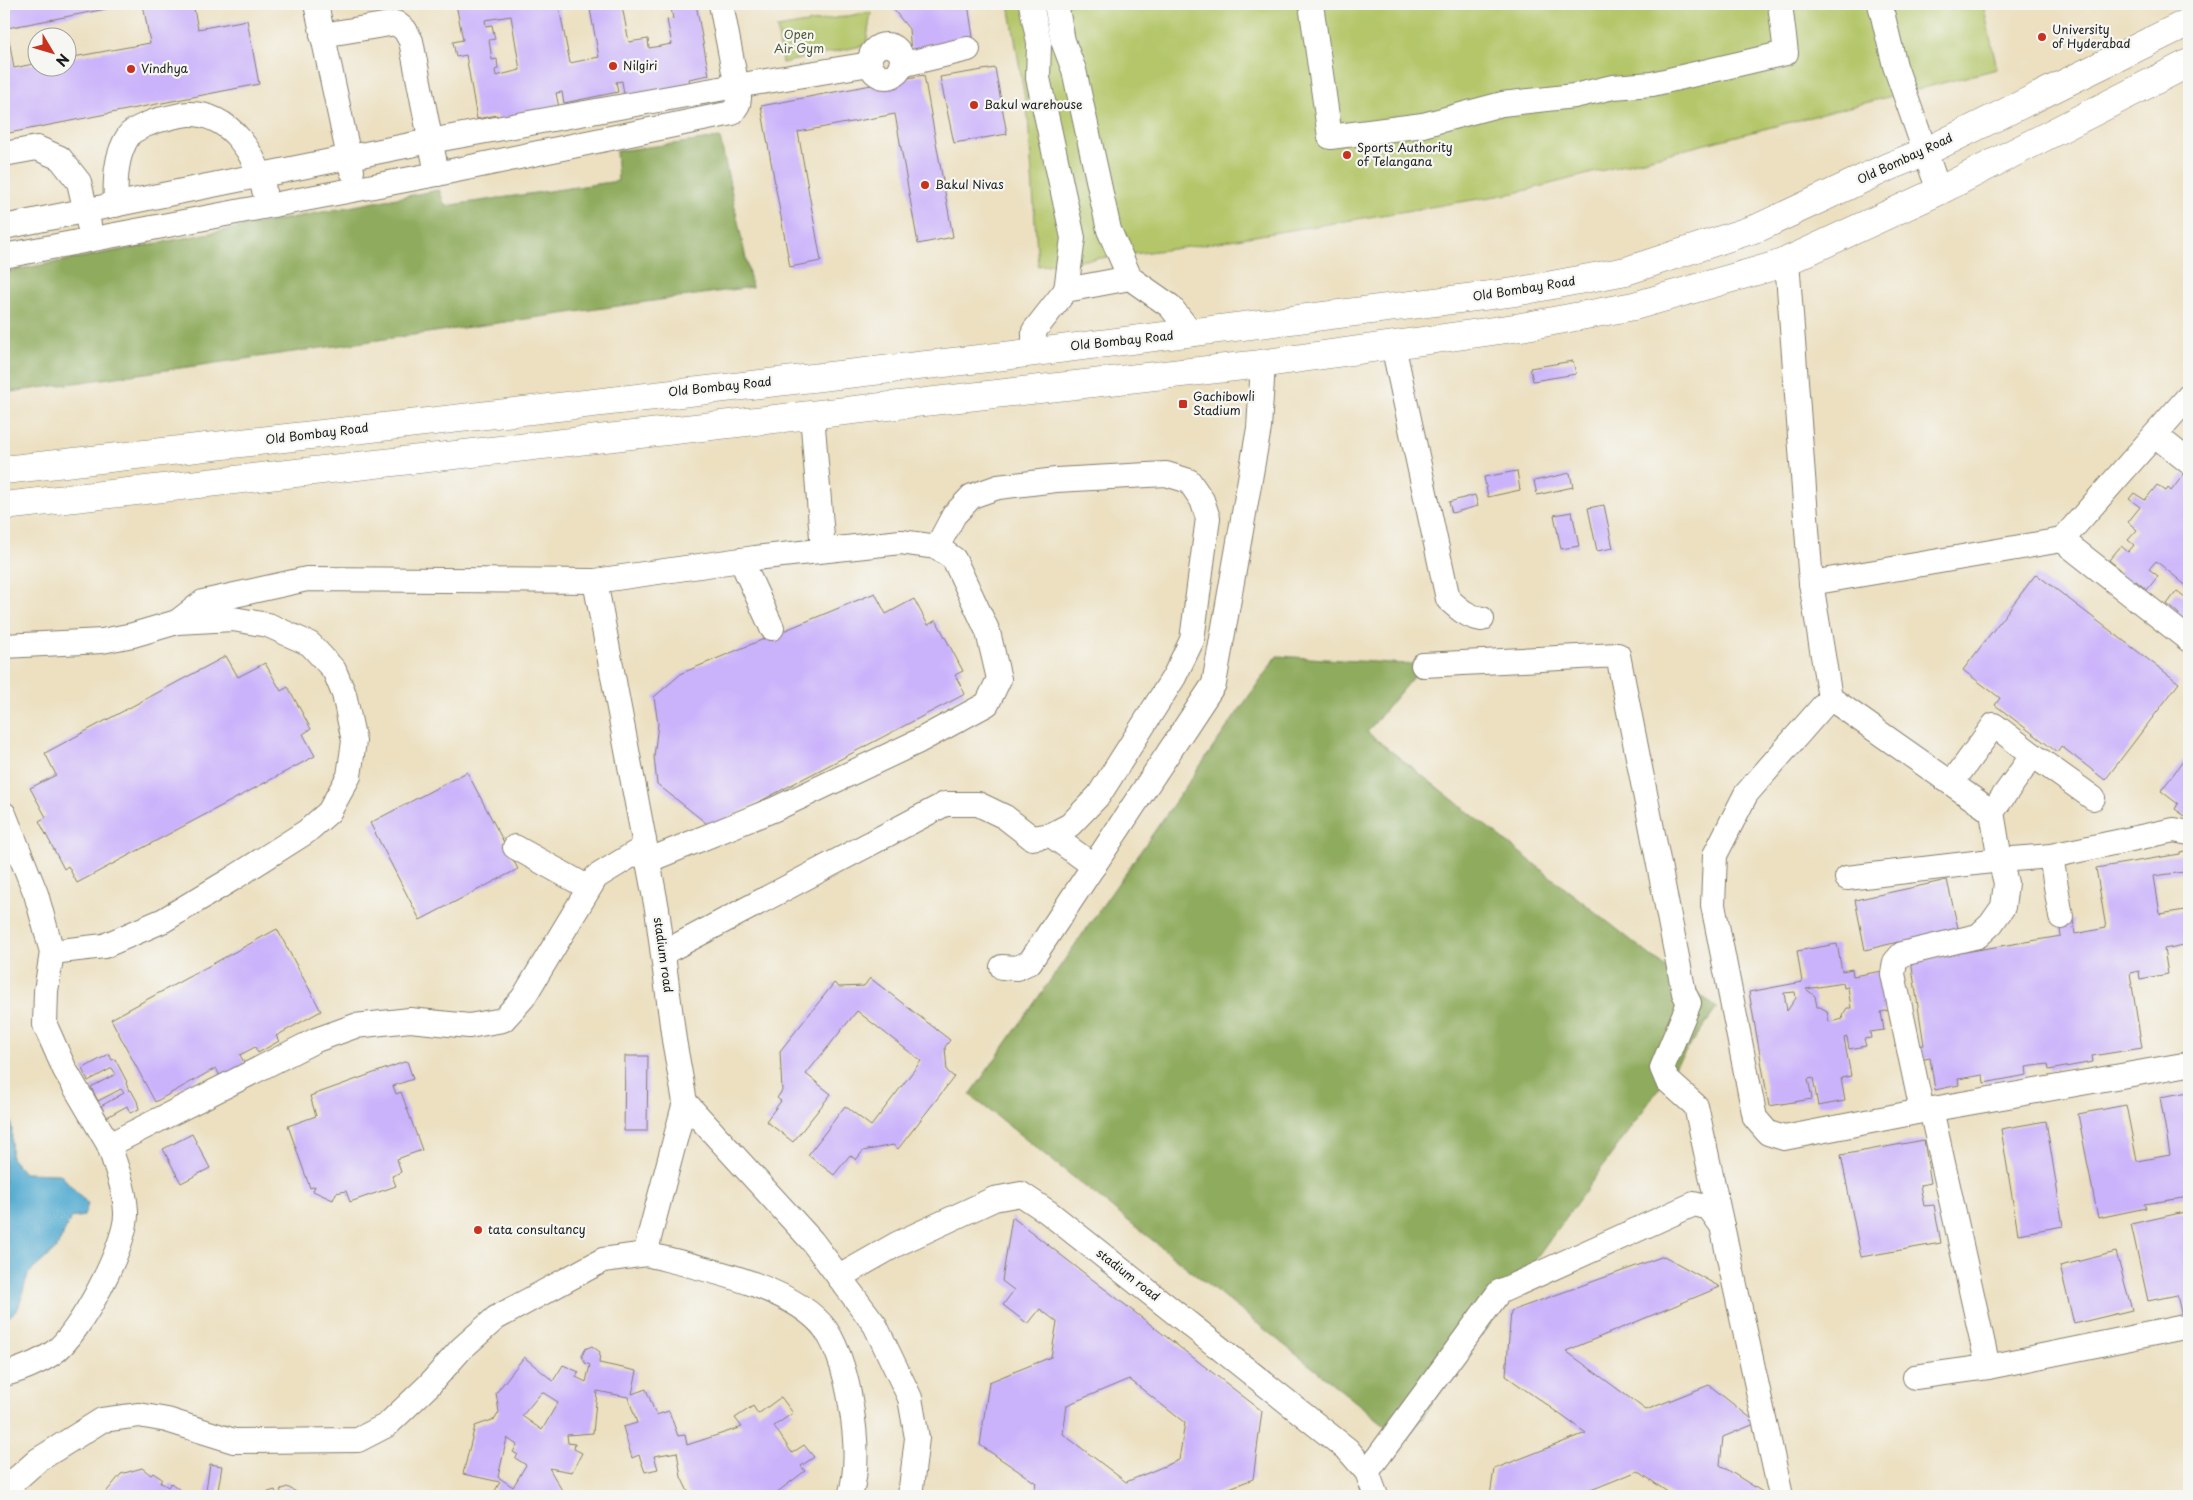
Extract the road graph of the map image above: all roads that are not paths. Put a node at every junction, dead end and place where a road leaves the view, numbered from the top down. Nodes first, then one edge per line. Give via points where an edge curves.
1 (316, 4) edge
2 (721, 4) edge
3 (1031, 4) edge
4 (1056, 4) edge
5 (1311, 4) edge
6 (1780, 4) edge
7 (1880, 4) edge
8 (2189, 22) edge
9 (322, 35) junction
10 (968, 49) dead end
11 (1070, 59) junction
12 (2189, 62) edge
13 (1038, 64) junction
14 (736, 86) junction
15 (1088, 136) junction
16 (430, 141) junction
17 (1052, 142) junction
18 (1925, 152) junction
19 (4, 154) edge
20 (349, 156) junction
21 (437, 174) junction
22 (260, 176) junction
23 (357, 188) junction
24 (1940, 191) junction
25 (116, 205) junction
26 (267, 206) junction
27 (86, 211) junction
28 (4, 227) edge
29 (92, 240) junction
30 (4, 256) edge
31 (1787, 261) junction
32 (1130, 278) junction
33 (1066, 290) junction
34 (1192, 334) junction
35 (1114, 342) junction
36 (1393, 346) junction
37 (1034, 352) junction
38 (1263, 364) junction
39 (1118, 380) junction
40 (2189, 396) edge
41 (812, 414) junction
42 (2155, 435) junction
43 (2189, 462) edge
44 (4, 470) edge
45 (4, 506) edge
46 (2062, 540) junction
47 (937, 546) junction
48 (823, 550) junction
49 (742, 560) junction
50 (595, 581) junction
51 (1811, 583) junction
52 (1482, 619) dead end
53 (177, 622) junction
54 (772, 628) dead end
55 (2189, 640) edge
56 (4, 646) edge
57 (1423, 664) dead end
58 (1830, 698) junction
59 (2033, 755) junction
60 (1952, 783) junction
61 (2093, 798) dead end
62 (1992, 812) junction
63 (4, 817) edge
64 (2189, 833) edge
65 (1051, 835) junction
66 (515, 848) dead end
67 (646, 854) junction
68 (2052, 856) junction
69 (2000, 860) junction
70 (1094, 866) junction
71 (1848, 878) dead end
72 (589, 888) junction
73 (2061, 917) dead end
74 (52, 952) junction
75 (663, 953) junction
76 (1002, 967) dead end
77 (2189, 1064) edge
78 (685, 1102) junction
79 (1926, 1110) junction
80 (109, 1145) junction
81 (1722, 1226) junction
82 (646, 1254) junction
83 (839, 1277) junction
84 (2189, 1326) edge
85 (1988, 1367) junction
86 (4, 1374) edge
87 (1915, 1377) dead end
88 (1367, 1472) junction
89 (4, 1490) edge
90 (850, 1496) edge
91 (910, 1496) edge
92 (1376, 1496) edge
93 (1781, 1496) edge

1 - 9 street
2 - 14 street
3 - 13 street via 1039,44
4 - 11 street
5 - 6 street via 1330,137 1423,125 1502,104 1652,84 1786,53
7 - 18 street via 1895,66
8 - 18 main road, Old Bombay Road
9 - 16 street via 396,23 405,30 411,41
9 - 20 street
10 - 14 street via 901,65 895,74 886,77 876,73 870,64
11 - 13 street
11 - 15 street
12 - 24 main road
13 - 17 street
14 - 16 street
14 - 21 street via 739,98 732,112
15 - 17 street
15 - 32 street via 1109,230
16 - 20 street
16 - 21 street
17 - 33 street via 1072,238
18 - 24 street
18 - 34 main road, Old Bombay Road via 1760,227 1626,271 1515,292
19 - 27 street via 37,148 60,158 78,182
20 - 22 street
20 - 23 street
21 - 23 street
22 - 25 street
22 - 25 street via 252,155 234,133 214,118 190,114 157,120 130,134 118,161
22 - 26 street
23 - 26 street
24 - 31 main road
25 - 27 street
26 - 29 street
27 - 28 street
27 - 29 street
29 - 30 street
31 - 36 main road via 1634,306 1521,328
31 - 51 street
32 - 33 street
32 - 34 street via 1170,306
33 - 37 street via 1034,332
34 - 35 main road, Old Bombay Road
35 - 37 main road, Old Bombay Road
35 - 39 main road
36 - 38 main road
36 - 52 street via 1448,599 1473,618
37 - 44 main road, Old Bombay Road
38 - 39 main road
38 - 70 street via 1259,428 1214,684
39 - 41 main road
40 - 42 street
41 - 45 main road
41 - 48 street
42 - 43 street
42 - 46 street
46 - 51 street
46 - 55 street
47 - 48 street via 901,542
47 - 65 street via 954,515 972,496 998,487 1056,480 1166,474 1189,482 1202,500 1208,518 1192,640 1147,722 1099,795 1070,825
47 - 67 street via 954,559 988,632 999,679 987,704 900,751 775,808
48 - 49 street
49 - 50 street
49 - 54 street
50 - 53 street via 306,579 203,602
50 - 67 street, stadium road
51 - 58 street
53 - 56 street via 102,641
53 - 74 street via 233,620 268,625 310,644 334,670 344,694 354,741 349,776 329,812 306,832 232,880 164,920 104,946
57 - 81 street via 1618,655 1684,994 1689,1003 1662,1068 1667,1080 1696,1106
58 - 60 street
58 - 79 street via 1746,794 1714,855 1713,905 1755,1118 1768,1133 1784,1138
59 - 60 street via 1994,725
59 - 61 street
59 - 62 street
60 - 62 street
62 - 69 street
63 - 74 street via 36,894
64 - 68 street via 2174,830
65 - 70 street
65 - 75 street via 1032,838 1005,817 978,804 945,804
66 - 72 street
67 - 72 street via 596,877
67 - 75 street, stadium road
68 - 69 street
68 - 73 street
69 - 71 street
69 - 79 street via 2006,883 2003,907 1991,924 1978,936 1902,954 1895,962 1893,974
70 - 76 street via 1030,962 1017,968
72 - 80 street via 523,998 503,1020 469,1026 410,1020 355,1026 316,1040
74 - 80 street via 44,1025 65,1070
75 - 78 street, stadium road
77 - 79 street
78 - 82 street
78 - 83 street via 812,1241
79 - 85 street
80 - 86 street via 121,1183 126,1214 115,1258 84,1317 54,1352
81 - 88 street via 1709,1208 1694,1204 1499,1292
81 - 93 street
82 - 89 street via 603,1260 496,1318 387,1425 358,1440 234,1442 139,1414 102,1420 38,1460
82 - 90 street via 732,1276 774,1293 809,1313 826,1331 847,1379 857,1443
83 - 88 street, stadium road via 897,1244 994,1199 1021,1194 1281,1395 1348,1450
83 - 91 street via 875,1325 910,1398 917,1438
84 - 85 street
85 - 87 street
88 - 92 street, stadium road

